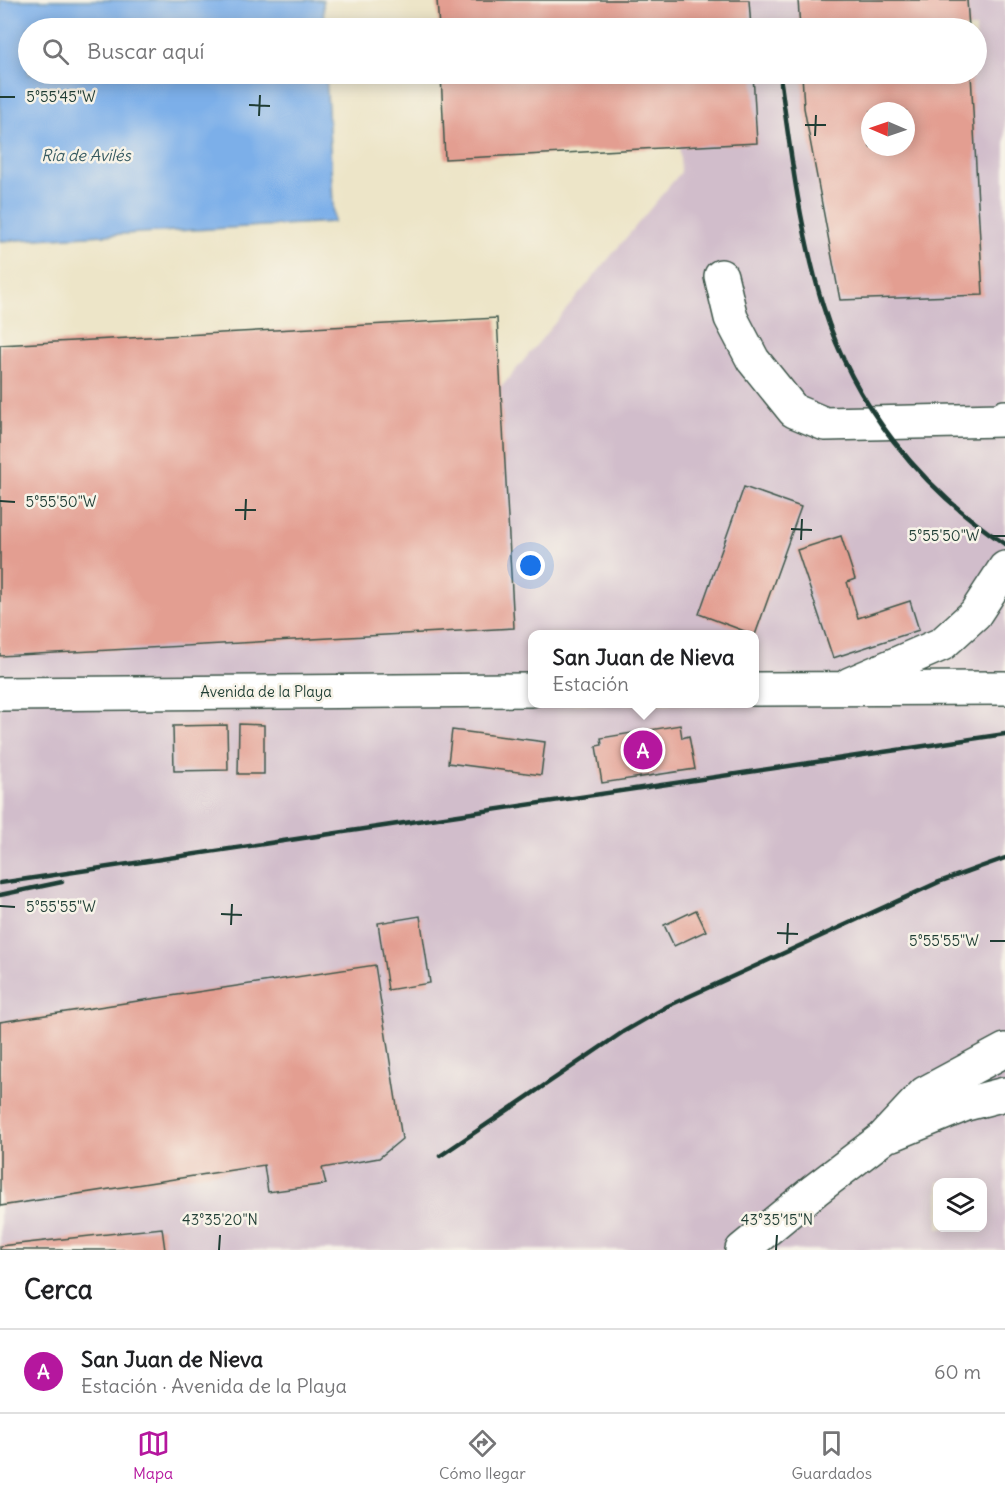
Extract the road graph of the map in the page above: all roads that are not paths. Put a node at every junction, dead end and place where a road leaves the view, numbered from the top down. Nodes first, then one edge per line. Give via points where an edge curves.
1 (721, 276) dead end
2 (1005, 417) edge
3 (1005, 568) edge
4 (1005, 688) edge
5 (759, 689) edge
6 (528, 690) edge
7 (838, 690) junction
8 (0, 694) edge
9 (1005, 1050) edge
10 (1005, 1094) edge
11 (883, 1138) junction
12 (742, 1250) edge

1 - 2 street via 731,318 753,360 794,411 825,424
3 - 7 street via 975,614 942,644
4 - 7 street
5 - 7 street
6 - 8 street, Avenida de la Playa
9 - 11 street via 926,1093
10 - 11 street via 966,1104
11 - 12 street

